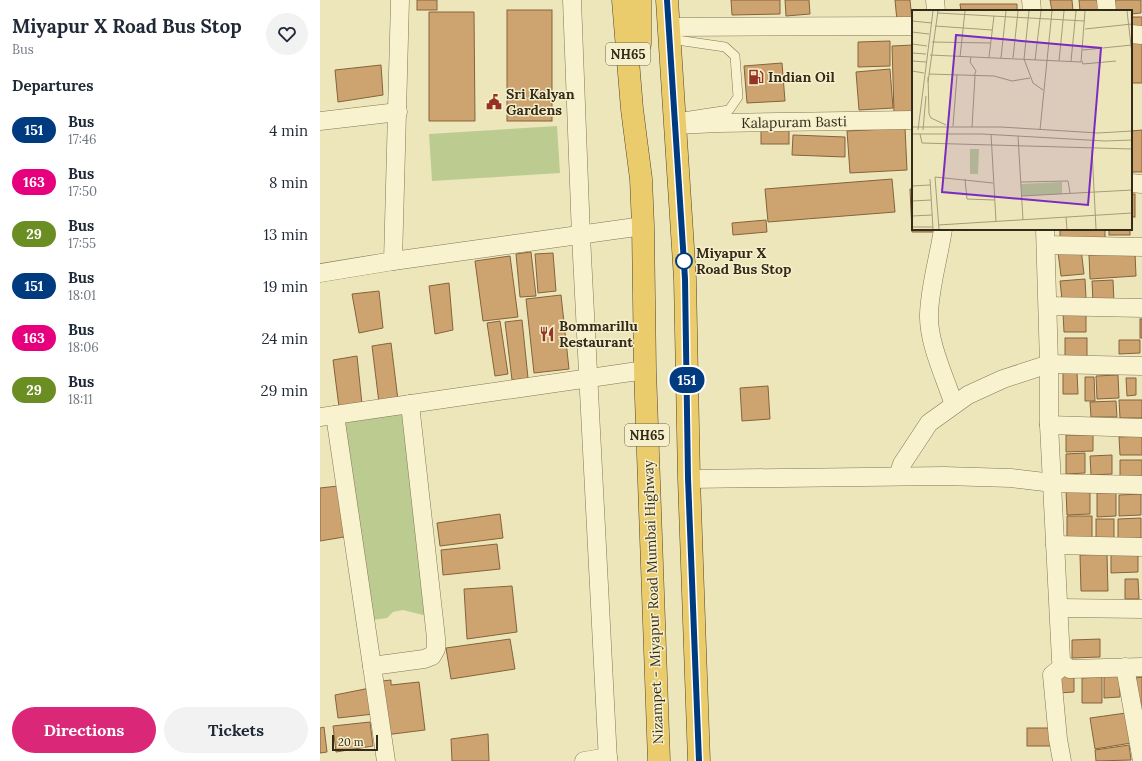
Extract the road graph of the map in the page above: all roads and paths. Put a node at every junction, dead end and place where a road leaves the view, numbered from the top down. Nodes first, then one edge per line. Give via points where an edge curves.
1 (400, 0) edge
2 (572, 0) edge
3 (623, 0) edge
4 (640, 0) edge
5 (667, 0) edge
6 (935, 0) edge
7 (1031, 0) edge
8 (1106, 0) edge
9 (936, 10) edge
10 (1032, 10) edge
11 (1107, 10) edge
12 (912, 26) edge
13 (670, 33) junction
14 (632, 109) junction
15 (398, 112) junction
16 (320, 120) edge
17 (912, 120) edge
18 (675, 121) junction
19 (1132, 183) edge
20 (1142, 184) edge
21 (643, 226) junction
22 (943, 230) edge
23 (581, 236) junction
24 (1046, 237) edge
25 (1142, 247) edge
26 (393, 261) junction
27 (320, 273) edge
28 (1048, 306) junction
29 (1142, 308) edge
30 (1049, 364) junction
31 (1142, 366) edge
32 (645, 370) junction
33 (588, 378) junction
34 (410, 404) junction
35 (954, 405) junction
36 (328, 416) edge
37 (1049, 425) junction
38 (1142, 428) edge
39 (898, 476) junction
40 (688, 478) junction
41 (1053, 483) junction
42 (1142, 485) edge
43 (1055, 545) junction
44 (1142, 547) edge
45 (1059, 608) junction
46 (1142, 609) edge
47 (1064, 665) junction
48 (372, 666) junction
49 (1134, 667) edge
50 (608, 759) edge
51 (386, 761) edge
52 (584, 761) edge
53 (659, 761) edge
54 (699, 761) edge
55 (1062, 761) edge
56 (1142, 761) edge

1 - 15 street
2 - 23 street
3 - 14 highway, NH65
4 - 14 highway via 640,56
5 - 13 highway, NH65
6 - 9 street
7 - 10 street
8 - 11 street
12 - 13 street
13 - 18 highway, NH65
13 - 18 lane via 725,47 735,56 738,97 729,110
14 - 21 highway, Nizampet - Miyapur Road Mumbai Highway / NH65 via 641,180
15 - 16 street
15 - 26 street
17 - 18 street, Kalapuram Basti
18 - 40 highway, NH65 via 685,279
19 - 20 street
21 - 23 street
21 - 32 highway, Nizampet - Miyapur Road Mumbai Highway / NH65
22 - 35 street via 929,314 932,341
23 - 26 street
23 - 33 street
24 - 25 street
24 - 28 street
26 - 27 street
28 - 29 street
28 - 30 street
30 - 31 street
30 - 35 street via 1003,379 968,395
30 - 37 street
32 - 33 street
32 - 53 highway, Nizampet - Miyapur Road Mumbai Highway / NH65
33 - 34 street
33 - 50 street
34 - 36 street
34 - 48 street via 436,649 432,656 424,659
35 - 39 street via 929,423 902,464
36 - 48 street
37 - 38 street
37 - 41 street
39 - 40 street
39 - 41 street via 1011,478
40 - 54 highway, NH65
41 - 42 street
41 - 43 street
43 - 44 street
43 - 45 street
45 - 46 street
45 - 47 street via 1061,660
47 - 49 street via 1070,669
47 - 55 street via 1052,675
48 - 51 street
49 - 56 street
50 - 52 street

